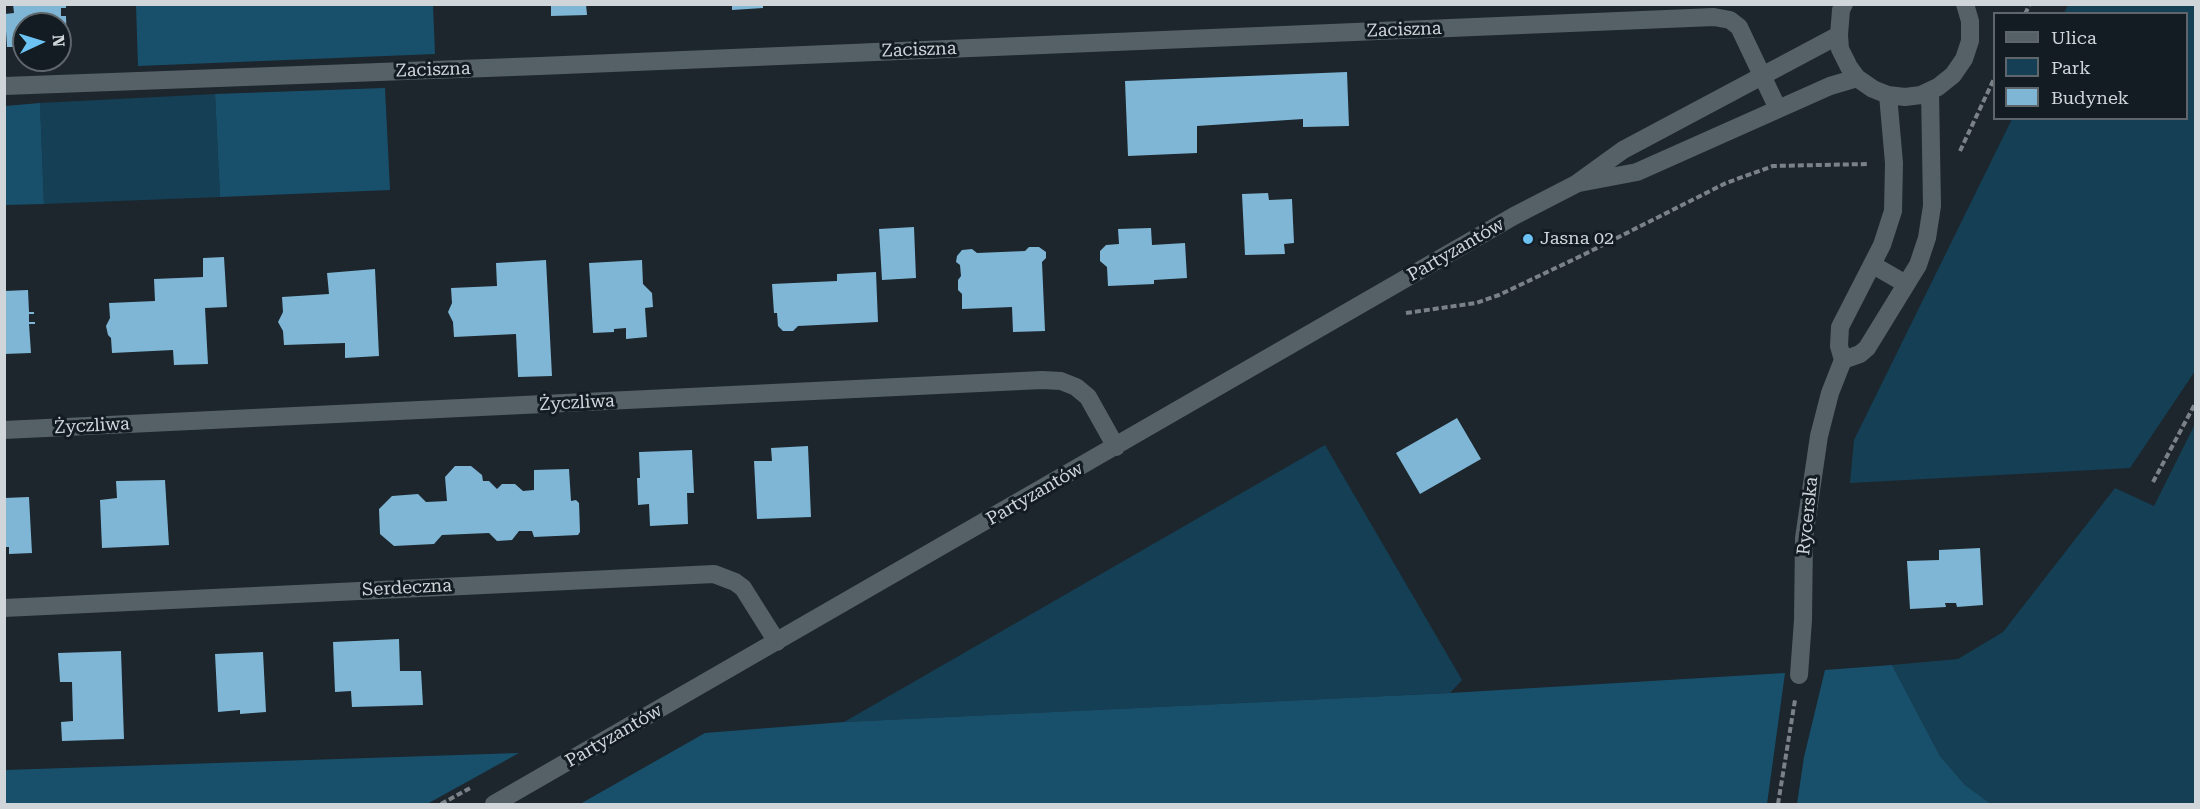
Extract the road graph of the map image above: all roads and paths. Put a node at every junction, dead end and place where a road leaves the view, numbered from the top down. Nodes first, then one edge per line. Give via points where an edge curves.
1 (1844, 4) edge
2 (1965, 5) edge
3 (1839, 34) junction
4 (1763, 74) junction
5 (1857, 78) junction
6 (1993, 83) edge
7 (4, 86) edge
8 (1930, 91) junction
9 (1888, 95) junction
10 (1778, 109) junction
11 (1956, 159) dead end
12 (1870, 164) dead end
13 (1576, 184) junction
14 (1873, 265) junction
15 (1906, 284) junction
16 (1411, 311) dead end
17 (1843, 360) junction
18 (2196, 402) edge
19 (4, 430) edge
20 (1116, 447) junction
21 (2153, 482) dead end
22 (4, 608) edge
23 (777, 642) junction
24 (1799, 675) joint
25 (494, 804) edge
26 (1778, 804) edge

1 - 3 street
2 - 8 street via 1970,40 1964,59 1953,75
3 - 4 street, Partyzantów
3 - 5 street via 1840,49
4 - 7 street, Zaciszna via 1739,27 1730,20 1714,17
4 - 10 street, Zaciszna
4 - 13 street, Partyzantów via 1623,150
5 - 9 street
5 - 10 street, Partyzantów
6 - 11 path
8 - 9 street via 1905,97
8 - 15 street via 1931,219 1918,265
9 - 14 street, Rycerska via 1894,163 1893,211
10 - 13 street, Partyzantów via 1637,172
12 - 16 path via 1773,166 1726,183 1498,295 1476,303
13 - 20 street, Partyzantów
14 - 15 street
14 - 17 street, Rycerska via 1840,327
15 - 17 street via 1867,348
17 - 24 street, Rycerska via 1830,393 1812,479 1804,538
18 - 21 path
19 - 20 street, Życzliwa via 1042,380 1061,381 1088,397
20 - 23 street, Partyzantów
22 - 23 street, Serdeczna via 714,574 742,588
23 - 25 street, Partyzantów
24 - 26 path

